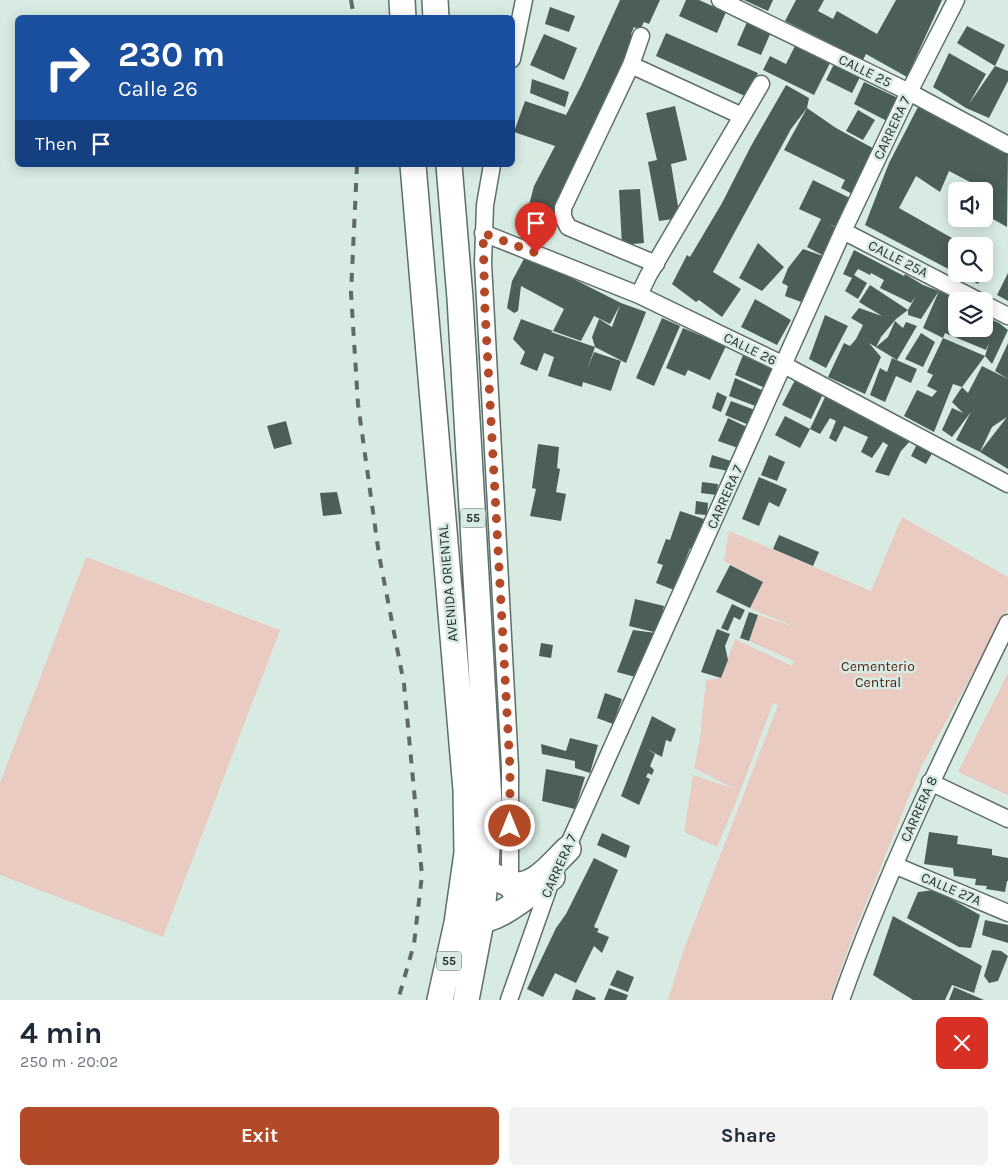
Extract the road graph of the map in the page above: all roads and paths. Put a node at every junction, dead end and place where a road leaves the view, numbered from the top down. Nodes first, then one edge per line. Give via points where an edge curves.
1 (402, 0) edge
2 (435, 0) edge
3 (524, 0) edge
4 (720, 0) edge
5 (956, 0) edge
6 (403, 15) edge
7 (436, 15) edge
8 (641, 36) dead end
9 (515, 44) edge
10 (632, 65) junction
11 (761, 84) dead end
12 (909, 92) junction
13 (742, 116) junction
14 (1008, 145) edge
15 (413, 167) edge
16 (449, 167) edge
17 (492, 167) edge
18 (843, 231) junction
19 (483, 233) junction
20 (656, 264) junction
21 (962, 292) edge
22 (639, 295) junction
23 (993, 308) edge
24 (1008, 316) edge
25 (784, 365) junction
26 (1008, 484) edge
27 (1008, 623) edge
28 (930, 782) junction
29 (1008, 819) edge
30 (568, 849) junction
31 (894, 865) junction
32 (486, 870) junction
33 (552, 877) junction
34 (510, 884) junction
35 (509, 909) junction
36 (1008, 913) edge
37 (469, 922) junction
38 (848, 997) edge
39 (440, 1000) edge
40 (466, 1000) edge
41 (509, 1000) edge

1 - 6 main road
2 - 7 main road
3 - 9 street
4 - 12 street, CALLE 25
5 - 12 street, CARRERA 7
8 - 10 street
10 - 13 street
10 - 20 street via 563,208 563,217 568,227
11 - 13 street
12 - 14 street, CALLE 25
12 - 18 street, CARRERA 7
13 - 20 street
15 - 37 main road, AVENIDA ORIENTAL / 55 via 466,790
16 - 32 main road, AVENIDA ORIENTAL / 55 via 461,308 488,792
17 - 19 street
18 - 21 street, CALLE 25A
18 - 25 street, CARRERA 7
19 - 22 street, CALLE 26
19 - 34 street via 510,768
20 - 22 street
22 - 25 street, CALLE 26
23 - 24 street
25 - 26 street, CALLE 26
25 - 30 street, CARRERA 7
27 - 28 street, CARRERA 8
28 - 29 street
28 - 31 street, CARRERA 8
30 - 33 street, CARRERA 7
30 - 34 main road via 535,880 524,885
31 - 36 street, CALLE 27A
31 - 38 street, CARRERA 8
32 - 34 main road
32 - 37 main road, AVENIDA ORIENTAL / 55
33 - 35 main road
33 - 41 street, CARRERA 7
34 - 35 street
35 - 37 main road
37 - 39 main road, AVENIDA ORIENTAL / 55
37 - 40 main road, AVENIDA ORIENTAL / 55

